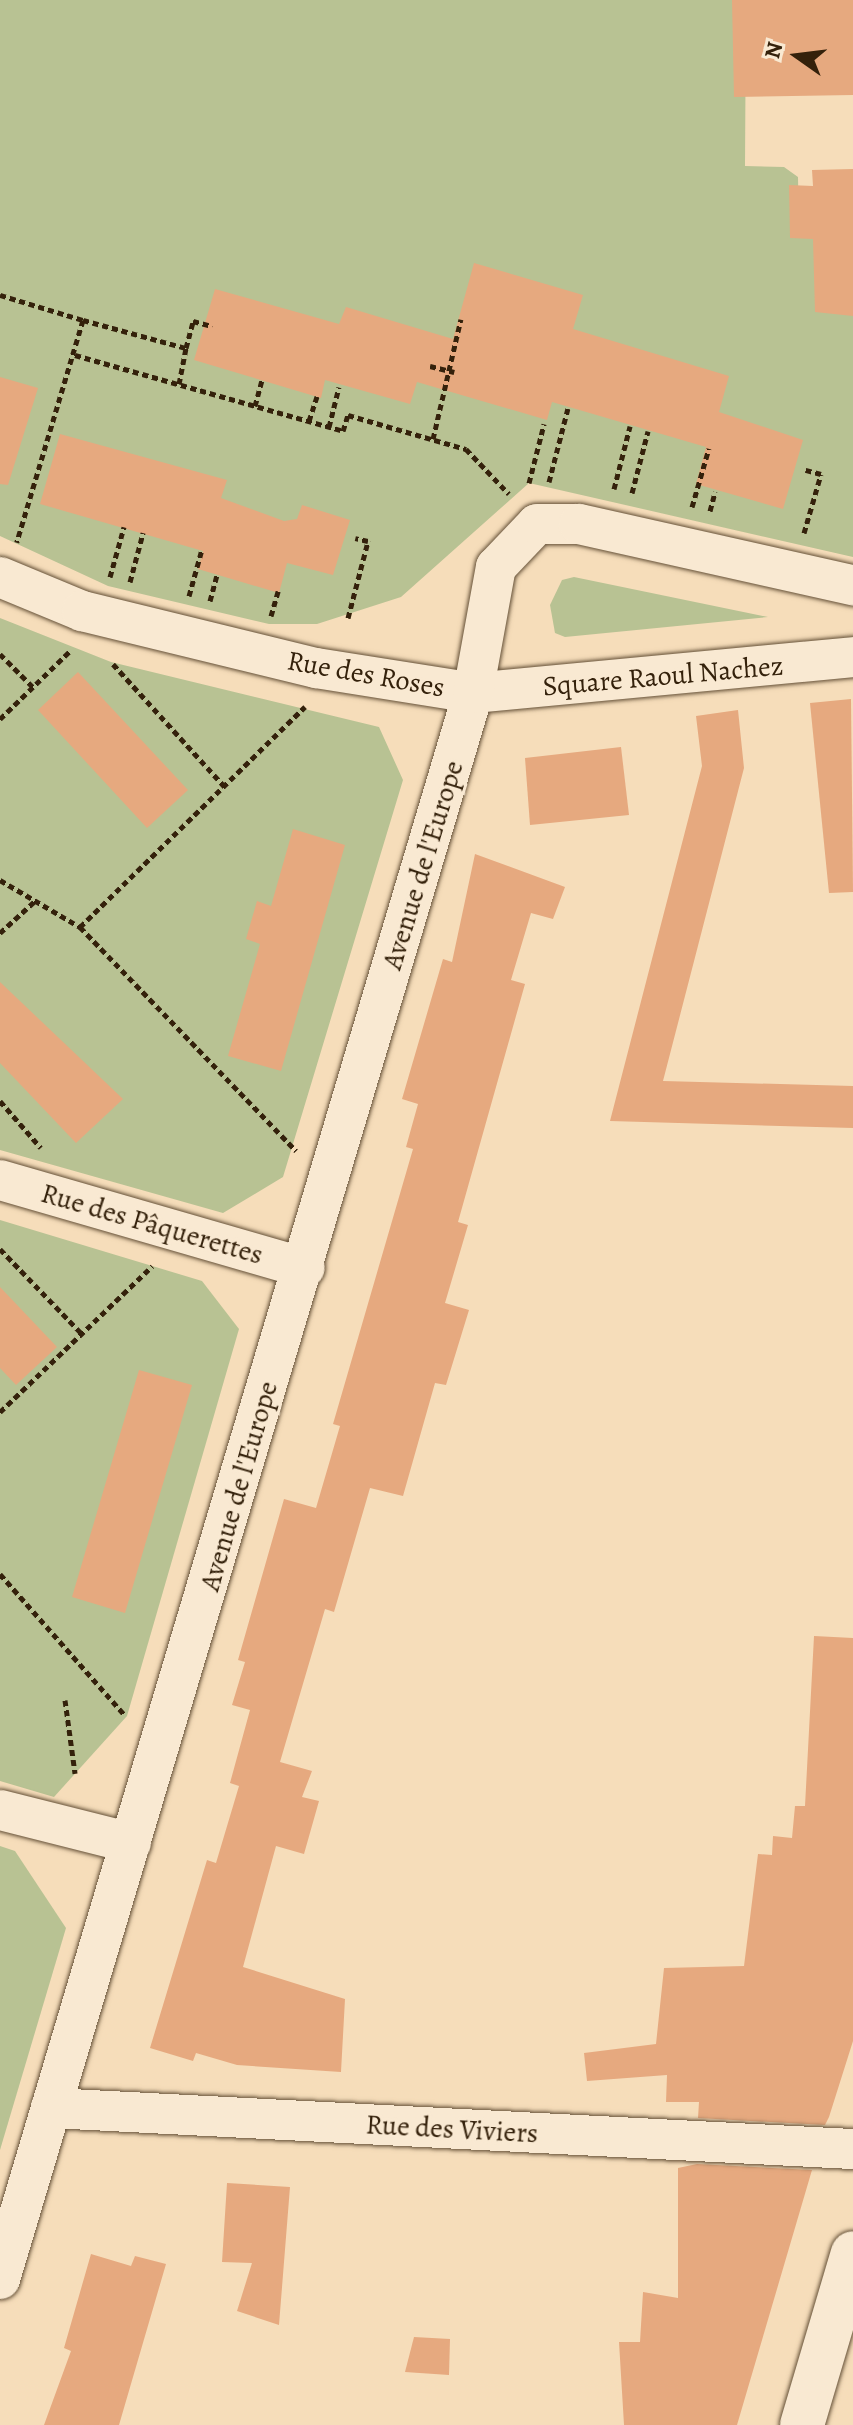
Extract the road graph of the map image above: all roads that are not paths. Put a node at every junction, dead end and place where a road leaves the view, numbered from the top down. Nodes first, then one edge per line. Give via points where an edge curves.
1 (3, 579) edge
2 (853, 585) edge
3 (853, 657) edge
4 (473, 693) junction
5 (0, 1180) edge
6 (305, 1268) junction
7 (0, 1810) edge
8 (131, 1843) junction
9 (51, 2108) junction
10 (853, 2149) edge
11 (853, 2253) edge
12 (0, 2279) edge
13 (802, 2425) edge

1 - 4 street, Rue des Roses via 95,598 316,668
2 - 4 street, Rue des Roses via 579,524 543,506 496,567
3 - 4 street, Square Raoul Nachez
4 - 6 street, Avenue de l'Europe
5 - 6 street, Rue des Pâquerettes
6 - 8 street, Avenue de l'Europe
7 - 8 street
8 - 9 street, Avenue de l'Europe
9 - 10 street, Rue des Viviers
9 - 12 street, Avenue de l'Europe
11 - 13 main road

